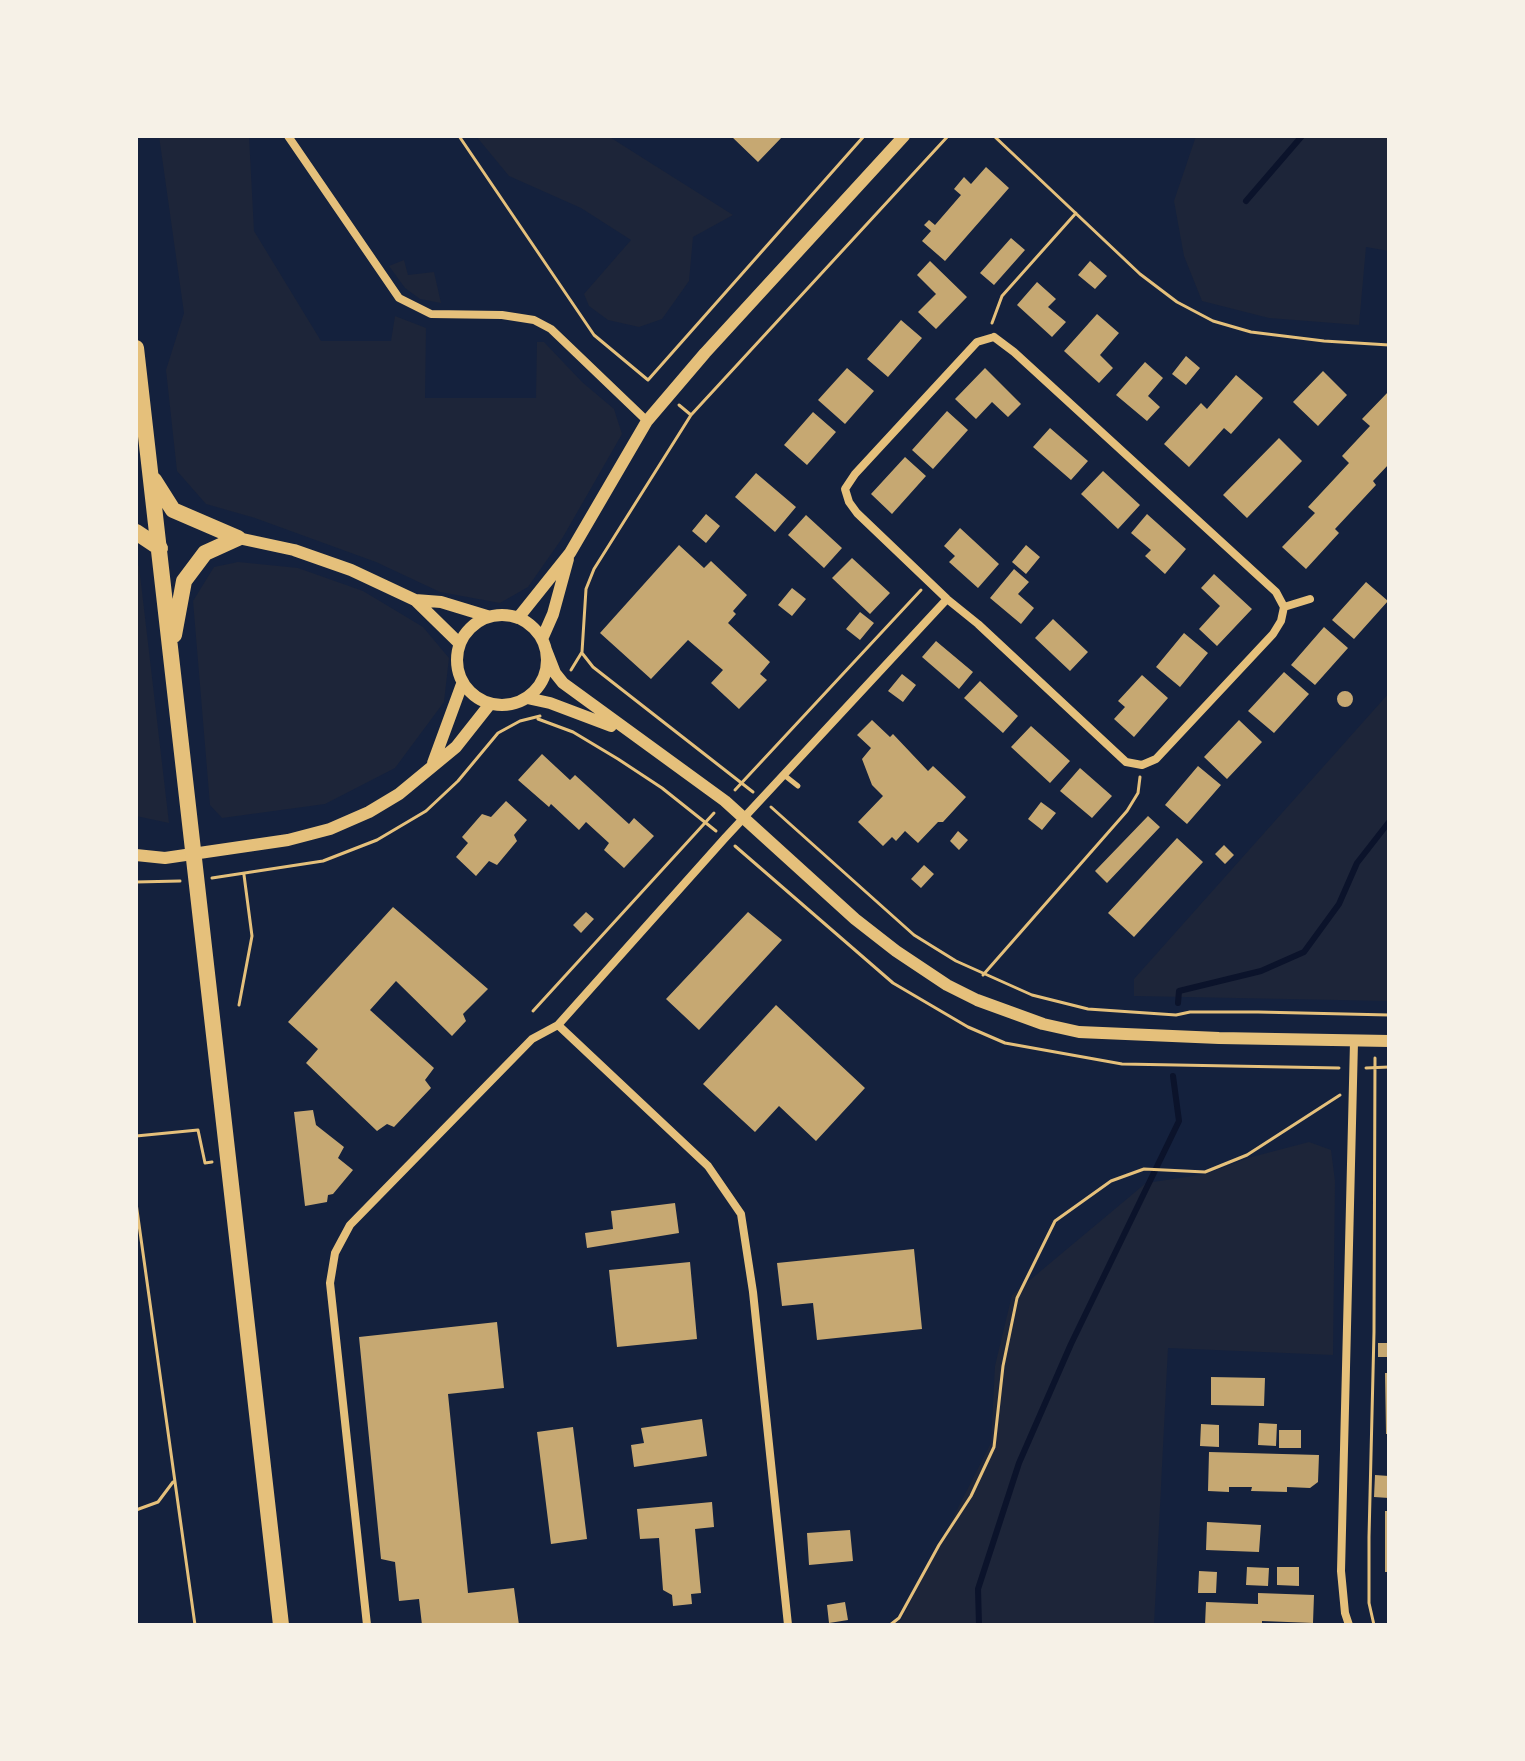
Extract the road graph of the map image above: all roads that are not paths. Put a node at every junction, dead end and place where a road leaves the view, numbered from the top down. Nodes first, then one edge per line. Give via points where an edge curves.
1 (288, 136) edge
2 (904, 136) edge
3 (136, 348) edge
4 (647, 421) junction
5 (151, 476) junction
6 (136, 532) edge
7 (238, 538) junction
8 (160, 548) junction
9 (570, 553) junction
10 (947, 599) junction
11 (1310, 599) dead end
12 (415, 600) junction
13 (1284, 607) junction
14 (487, 616) junction
15 (518, 618) junction
16 (460, 644) junction
17 (544, 645) junction
18 (170, 656) junction
19 (462, 684) junction
20 (527, 698) junction
21 (490, 704) junction
22 (630, 734) junction
23 (433, 763) junction
24 (784, 775) junction
25 (798, 786) dead end
26 (744, 818) junction
27 (136, 855) edge
28 (558, 1025) junction
29 (1389, 1041) edge
30 (1354, 1042) junction
31 (281, 1625) edge
32 (367, 1625) edge
33 (788, 1625) edge
34 (1349, 1625) edge

1 - 4 street via 399,298 431,314 534,320 551,329
2 - 4 street
3 - 5 highway
4 - 9 street
5 - 7 highway via 173,510
5 - 8 highway
6 - 8 highway
7 - 12 street via 351,570
7 - 18 highway via 205,553 184,581
8 - 18 highway
9 - 15 street
9 - 17 street
10 - 13 street via 1126,762 1142,765 1156,759 1273,634
10 - 13 street via 857,513 845,489 977,342 994,337 1276,592
10 - 24 street
11 - 13 street
12 - 14 street
12 - 16 street
14 - 15 street
14 - 16 street
15 - 17 street
16 - 19 street via 457,666
17 - 20 street via 545,675
17 - 22 street via 563,683
18 - 31 highway
19 - 21 street
19 - 23 street
20 - 21 street via 509,705
20 - 22 street
21 - 23 street via 456,747
22 - 26 street
23 - 27 street via 399,794 330,829 204,853
24 - 25 lane
24 - 26 street
26 - 28 street
26 - 30 street via 896,951 947,985 1008,1013 1079,1032
28 - 32 street via 532,1039 457,1115 350,1225 335,1253 330,1283
28 - 33 street via 708,1166 741,1214
29 - 30 street
30 - 34 street via 1349,1068 1341,1571

